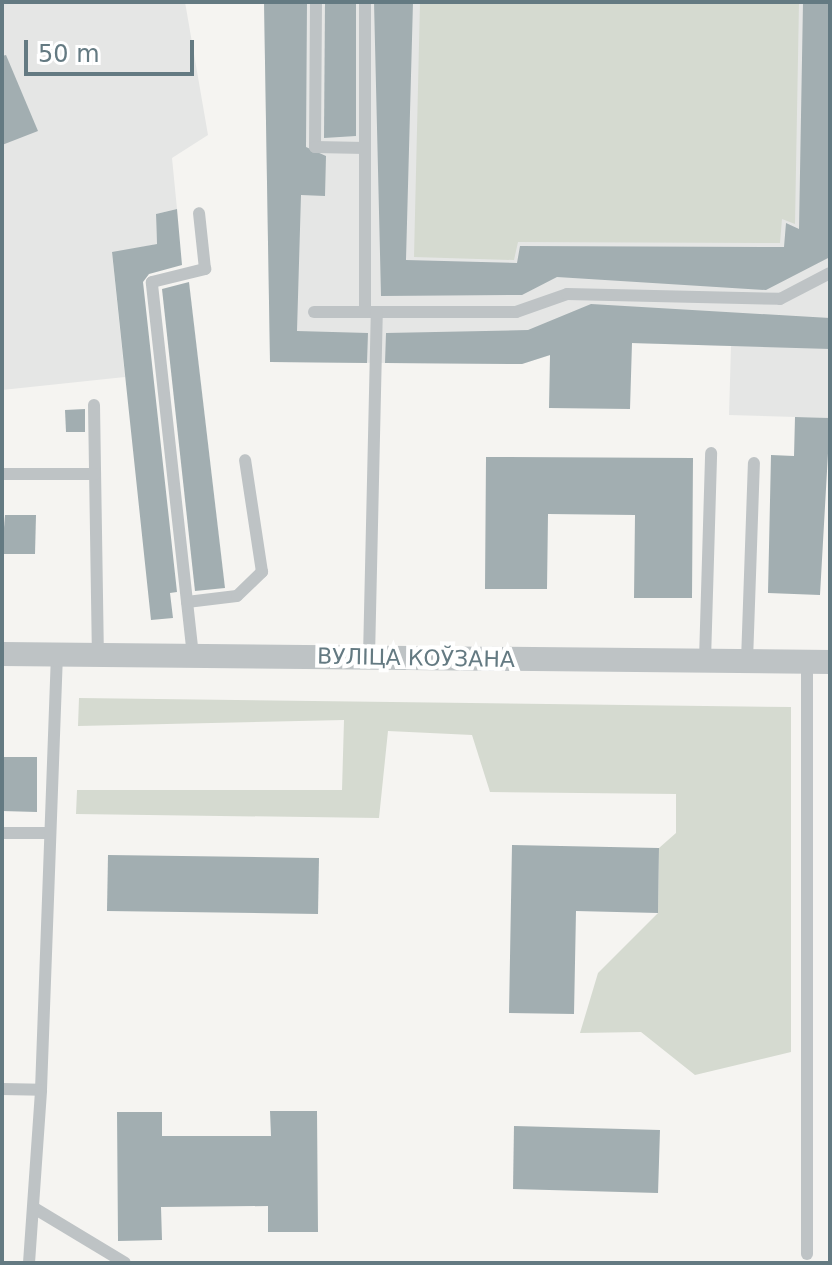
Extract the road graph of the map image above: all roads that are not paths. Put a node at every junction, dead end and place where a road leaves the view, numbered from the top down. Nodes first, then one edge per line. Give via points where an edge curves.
1 (316, 2) edge
2 (365, 2) edge
3 (365, 148) junction
4 (199, 213) dead end
5 (830, 273) edge
6 (314, 312) dead end
7 (371, 312) junction
8 (94, 405) dead end
9 (711, 453) dead end
10 (245, 460) dead end
11 (754, 463) dead end
12 (2, 474) edge
13 (95, 474) junction
14 (187, 602) junction
15 (2, 654) edge
16 (57, 655) junction
17 (98, 655) junction
18 (193, 656) junction
19 (369, 657) junction
20 (705, 660) junction
21 (747, 661) junction
22 (818, 662) edge
23 (2, 833) edge
24 (50, 833) junction
25 (2, 1089) edge
26 (41, 1090) junction
27 (34, 1208) junction
28 (807, 1254) dead end
29 (29, 1263) edge
30 (125, 1263) edge

1 - 3 lane via 315,147
2 - 3 lane
3 - 7 lane
4 - 14 lane via 205,269 152,282
5 - 7 lane via 780,299 567,294 516,312
6 - 7 lane
7 - 19 lane
8 - 13 lane
9 - 20 lane
10 - 14 lane via 262,572 237,596
11 - 21 lane
12 - 13 lane
13 - 17 lane
14 - 18 lane
15 - 16 street, ВУЛІЦА КОЎЗАНА
16 - 17 street, ВУЛІЦА КОЎЗАНА
16 - 24 lane
17 - 18 street, ВУЛІЦА КОЎЗАНА
18 - 19 street, ВУЛІЦА КОЎЗАНА
19 - 20 street, ВУЛІЦА КОЎЗАНА
20 - 21 street, ВУЛІЦА КОЎЗАНА
21 - 22 street, ВУЛІЦА КОЎЗАНА
22 - 28 lane
23 - 24 lane
24 - 26 lane
25 - 26 lane
26 - 27 lane
27 - 29 lane
27 - 30 lane

